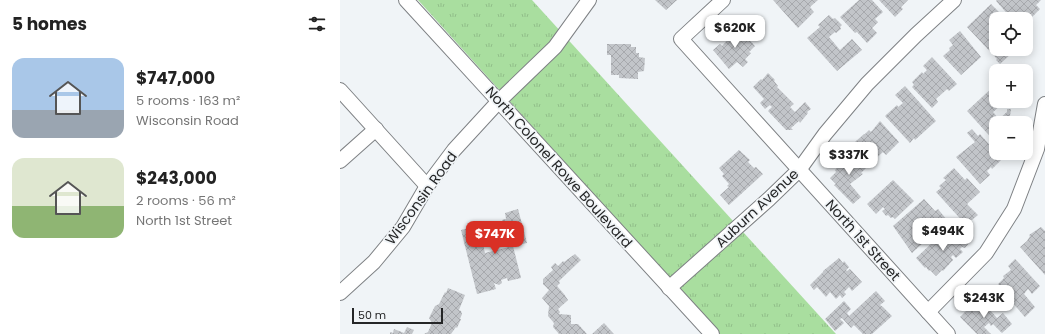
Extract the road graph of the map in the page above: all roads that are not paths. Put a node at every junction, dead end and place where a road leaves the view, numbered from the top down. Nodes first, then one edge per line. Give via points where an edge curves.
1 (406, 0) edge
2 (589, 0) edge
3 (723, 0) edge
4 (954, 0) edge
5 (340, 90) edge
6 (499, 101) junction
7 (1045, 104) edge
8 (376, 129) junction
9 (340, 161) edge
10 (799, 170) junction
11 (427, 186) junction
12 (669, 288) junction
13 (340, 292) edge
14 (928, 312) junction
15 (712, 334) edge
16 (948, 334) edge

1 - 6 street, North Colonel Rowe Boulevard
2 - 6 street, Wisconsin Road via 555,47
3 - 10 street, North 1st Street via 681,39
4 - 10 street, Auburn Avenue via 866,84
5 - 8 street
6 - 11 street, Wisconsin Road via 454,150
6 - 12 street, North Colonel Rowe Boulevard
7 - 14 street via 1037,149 1014,209 986,253
8 - 9 street
8 - 11 street
10 - 12 street, Auburn Avenue
10 - 14 street, North 1st Street
11 - 13 street, Wisconsin Road via 403,226 374,262
12 - 15 street, North Colonel Rowe Boulevard
14 - 16 street, North 1st Street

